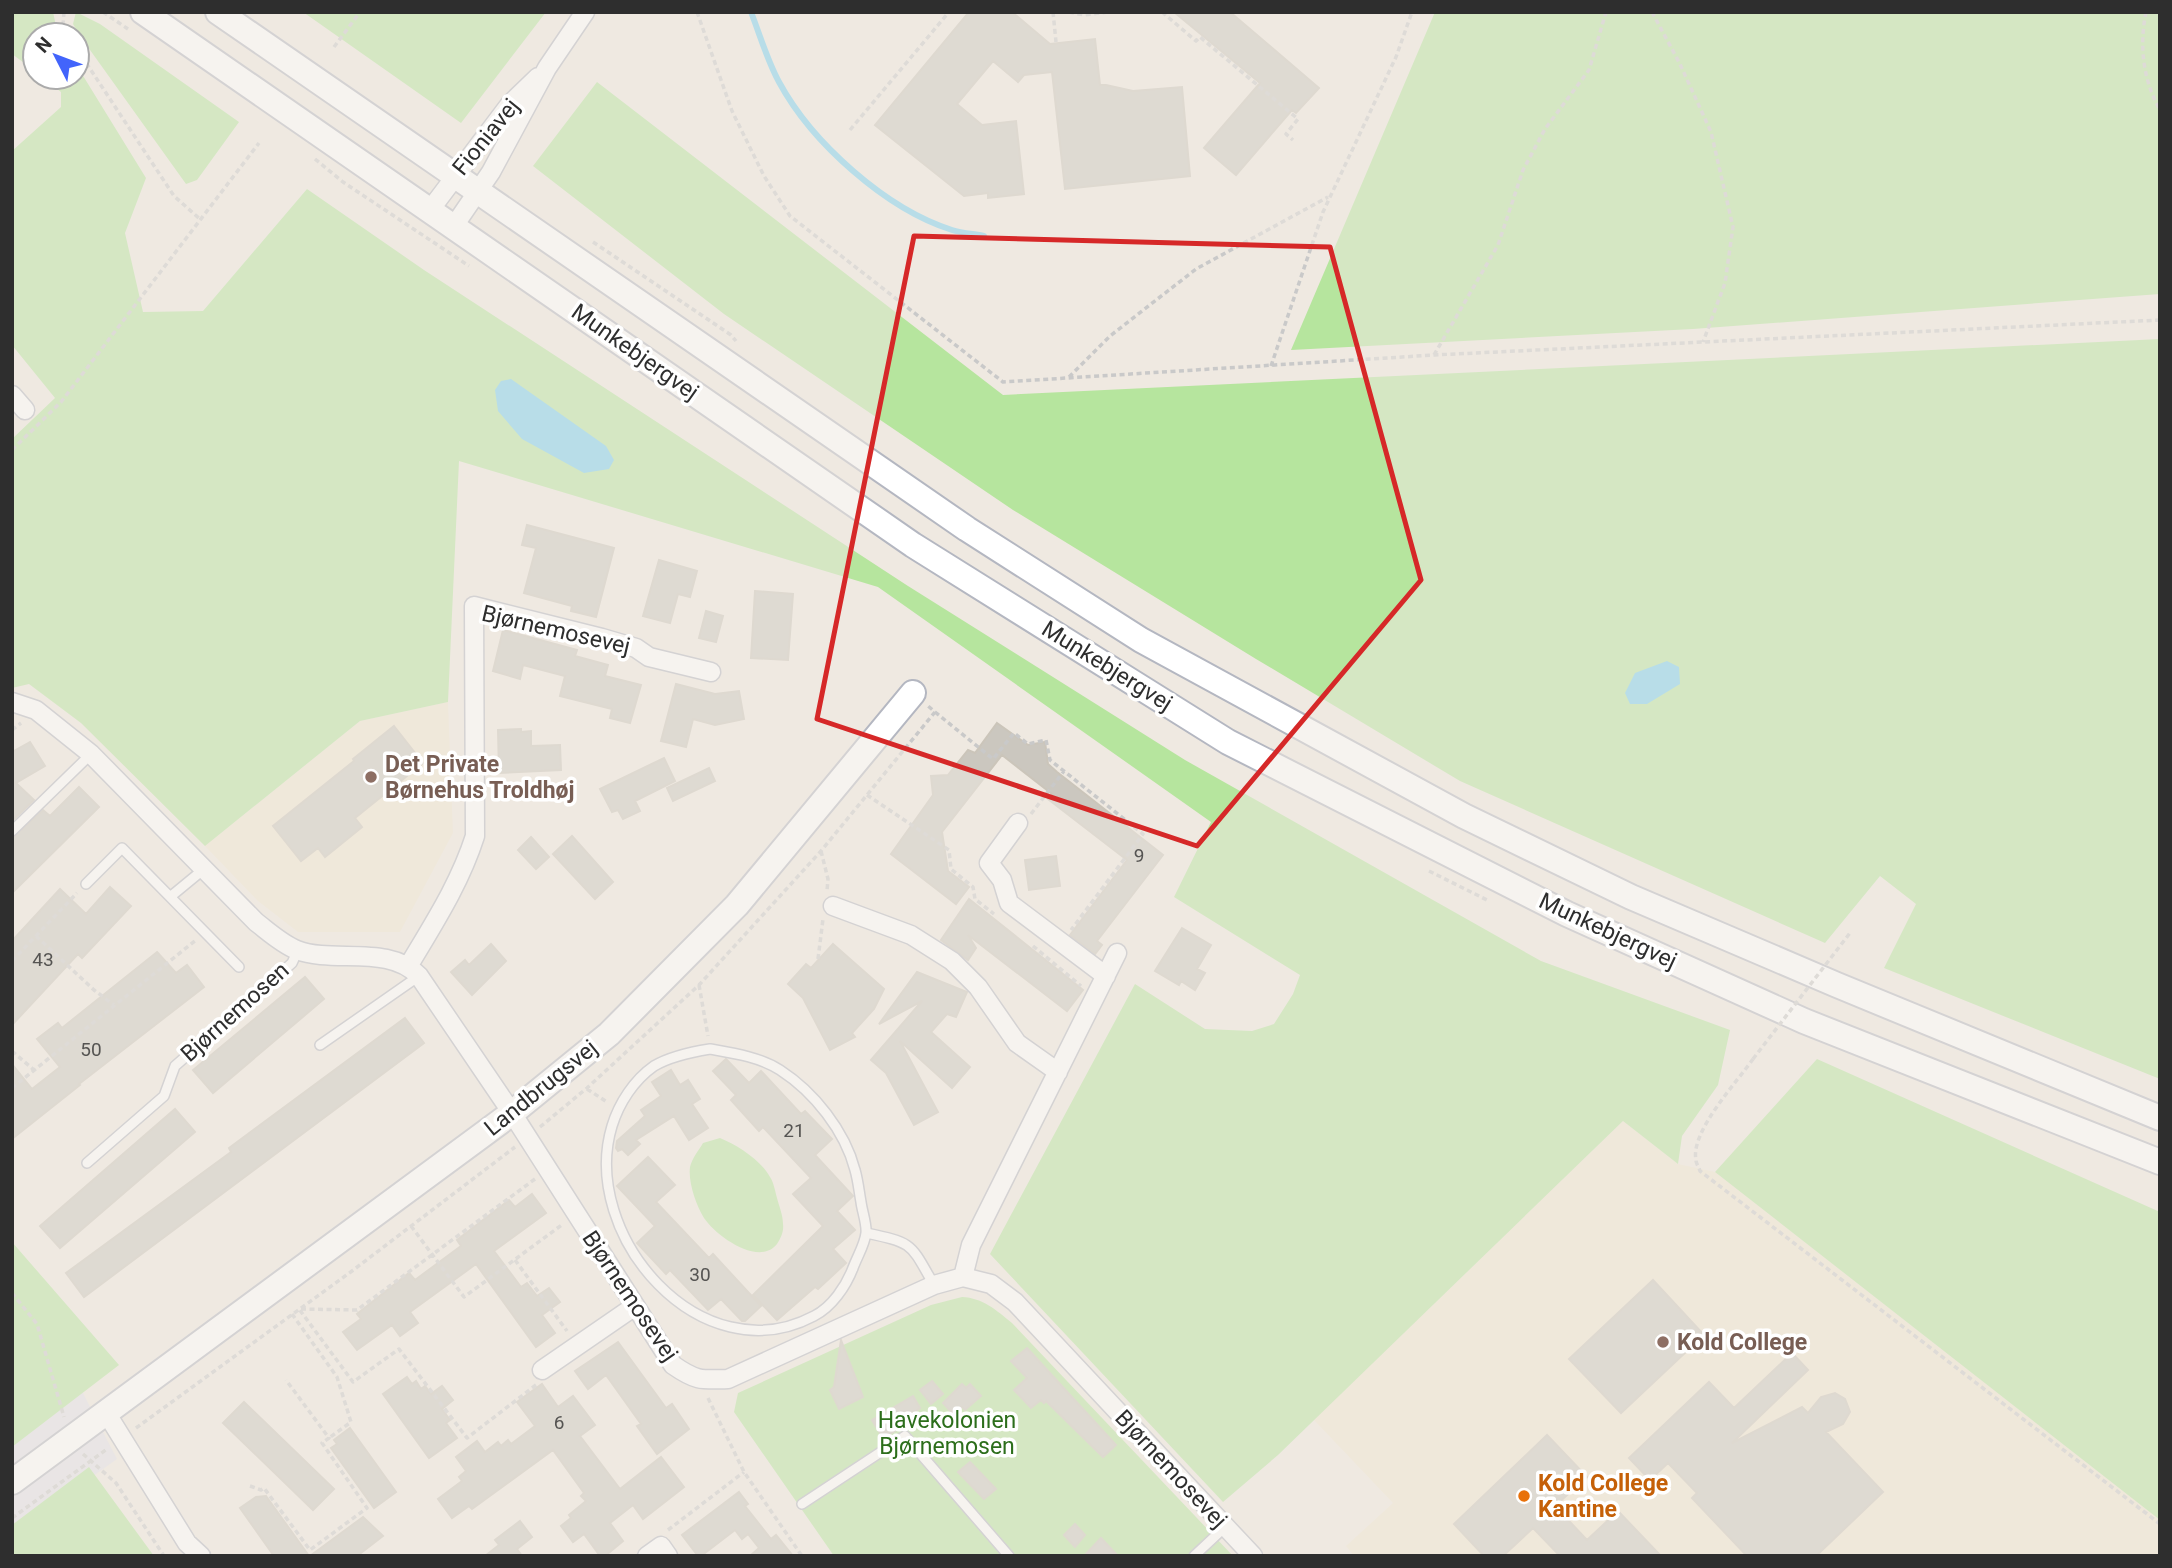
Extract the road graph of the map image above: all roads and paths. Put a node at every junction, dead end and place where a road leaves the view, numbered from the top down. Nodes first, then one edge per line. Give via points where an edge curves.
1 (143, 12) edge
2 (218, 12) edge
3 (360, 12) edge
4 (585, 12) edge
5 (697, 12) edge
6 (949, 12) edge
7 (1053, 12) edge
8 (1069, 12) edge
9 (1108, 12) edge
10 (1162, 12) edge
11 (1412, 12) edge
12 (1606, 12) edge
13 (1652, 12) edge
14 (2146, 12) edge
15 (1093, 13) edge
16 (1056, 42) dead end
17 (334, 47) dead end
18 (547, 68) junction
19 (91, 70) edge
20 (2160, 110) edge
21 (850, 130) dead end
22 (1293, 140) dead end
23 (259, 144) dead end
24 (455, 175) junction
25 (478, 192) junction
26 (1330, 196) junction
27 (430, 210) junction
28 (201, 220) junction
29 (454, 226) junction
30 (585, 236) dead end
31 (2160, 320) edge
32 (1703, 342) junction
33 (737, 343) dead end
34 (1434, 355) junction
35 (1271, 366) junction
36 (1067, 378) junction
37 (12, 395) edge
38 (24, 410) dead end
39 (12, 450) edge
40 (711, 672) dead end
41 (913, 693) dead end
42 (12, 702) edge
43 (935, 712) dead end
44 (91, 754) junction
45 (1063, 771) junction
46 (867, 795) dead end
47 (1018, 823) joint
48 (12, 831) edge
49 (205, 867) junction
50 (86, 884) joint
51 (170, 897) junction
52 (833, 906) dead end
53 (998, 918) dead end
54 (205, 933) junction
55 (1850, 933) dead end
56 (36, 936) junction
57 (1028, 943) dead end
58 (1061, 943) junction
59 (298, 950) junction
60 (1117, 953) dead end
61 (1820, 956) dead end
62 (12, 961) edge
63 (1832, 961) dead end
64 (239, 967) dead end
65 (414, 971) junction
66 (1106, 976) junction
67 (699, 985) dead end
68 (1083, 987) dead end
69 (114, 1005) junction
70 (320, 1045) dead end
71 (710, 1049) junction
72 (12, 1051) edge
73 (33, 1070) junction
74 (1058, 1072) junction
75 (12, 1088) edge
76 (587, 1088) dead end
77 (618, 1108) junction
78 (512, 1113) junction
79 (2160, 1118) edge
80 (2160, 1162) edge
81 (87, 1163) dead end
82 (548, 1170) junction
83 (576, 1214) junction
84 (411, 1226) dead end
85 (866, 1233) junction
86 (432, 1255) junction
87 (514, 1260) junction
88 (963, 1277) junction
89 (934, 1285) junction
90 (12, 1293) edge
91 (635, 1306) junction
92 (292, 1314) dead end
93 (578, 1345) junction
94 (542, 1370) joint
95 (286, 1380) dead end
96 (699, 1380) junction
97 (107, 1414) junction
98 (329, 1438) junction
99 (70, 1439) junction
100 (90, 1461) junction
101 (744, 1472) junction
102 (12, 1482) edge
103 (250, 1486) dead end
104 (802, 1504) dead end
105 (12, 1518) edge
106 (2160, 1524) edge
107 (1225, 1527) junction
108 (659, 1553) edge
109 (164, 1556) edge
110 (201, 1556) edge
111 (802, 1556) edge
112 (1009, 1556) edge
113 (1194, 1556) edge
114 (1253, 1556) edge

1 - 27 street, Munkebjergvej
2 - 24 street, Munkebjergvej
3 - 17 path
4 - 18 street, Fioniavej
5 - 36 path via 732,111 790,216 1003,382
6 - 21 path
7 - 16 path
8 - 15 path
9 - 15 path
10 - 22 path via 1196,41 1200,37 1298,118 1286,134
11 - 26 path via 1396,57
12 - 34 path via 1589,70 1545,129 1523,170 1498,245
13 - 32 path via 1711,132 1733,227 1725,283
14 - 20 path via 2141,34 2148,88
18 - 24 street, Fioniavej via 510,104
18 - 25 street, Fioniavej
19 - 28 path via 174,196
23 - 28 path
24 - 25 street, Munkebjergvej
24 - 27 street, Fioniavej
25 - 29 street, Fioniavej
25 - 79 street, Munkebjergvej via 967,529 1141,640 1275,714 1464,816 1631,897
26 - 35 path
26 - 36 path via 1196,269 1110,335
27 - 29 street, Munkebjergvej
28 - 39 path via 61,402
29 - 80 street, Munkebjergvej via 913,545 1228,741 1579,919 1804,1021
30 - 33 path
31 - 32 path
32 - 34 path
34 - 35 path
35 - 36 path
37 - 38 street
40 - 65 street, Bjørnemosevej via 649,657 602,638 474,606 475,836
41 - 78 street, Landbrugsvej via 728,915 609,1034
42 - 44 street via 36,710
43 - 45 path via 993,759 1013,733 1028,744 1046,740 1050,760
44 - 48 lane
44 - 49 street
45 - 47 path via 1026,821
45 - 58 path via 1143,834
46 - 53 path via 949,850 951,869
47 - 58 street via 989,863 1002,880 1009,903
49 - 51 lane
49 - 59 street via 256,922
50 - 51 lane, Bjørnemosen via 122,848
50 - 56 path
51 - 54 lane, Bjørnemosen
52 - 74 street via 911,935 952,961 978,987 1017,1043
54 - 64 lane, Bjørnemosen
54 - 69 path
55 - 106 path, bridge via 1701,1131 1696,1147 1700,1171
56 - 62 path
56 - 69 path
57 - 68 path
58 - 66 street
59 - 65 street via 384,958
59 - 81 lane, Bjørnemosen via 292,963 175,1066 164,1096
60 - 66 street
61 - 63 path
65 - 70 lane
65 - 78 street, Bjørnemosevej
66 - 74 street
67 - 71 path
69 - 73 path
71 - 77 lane via 684,1053 654,1067
71 - 85 lane via 748,1056 779,1070 815,1099 855,1168
72 - 73 path
73 - 75 path
74 - 88 street via 971,1245
76 - 77 path
77 - 85 lane via 607,1143 612,1206 622,1234 646,1271 688,1309 741,1330 774,1330 797,1324 817,1315 834,1299 848,1280
78 - 82 street, Bjørnemosevej
78 - 97 street, Landbrugsvej
82 - 83 street, Bjørnemosevej
82 - 86 path
83 - 87 path
83 - 91 street, Bjørnemosevej
84 - 86 path
85 - 89 lane via 901,1240 914,1250
86 - 87 path via 464,1297
86 - 94 path via 357,1310 299,1309 353,1382 399,1349 467,1438 542,1381
87 - 93 path
88 - 89 street, Bjørnemosevej
88 - 107 street, Bjørnemosevej via 990,1284 1015,1302
89 - 96 street, Bjørnemosevej via 728,1379
90 - 99 path via 37,1324
91 - 93 street
91 - 96 street, Bjørnemosevej via 674,1365
92 - 98 path via 337,1377 351,1422
93 - 94 street
95 - 98 path
96 - 101 path
97 - 99 street, Landbrugsvej
97 - 110 street via 187,1543
98 - 103 path via 322,1443 367,1508 310,1550 264,1488
99 - 100 path
99 - 102 street, Landbrugsvej
100 - 105 path
100 - 109 path via 116,1483
101 - 108 path via 661,1535
101 - 111 path
104 - 112 lane via 905,1436
107 - 113 lane
107 - 114 street, Bjørnemosevej

